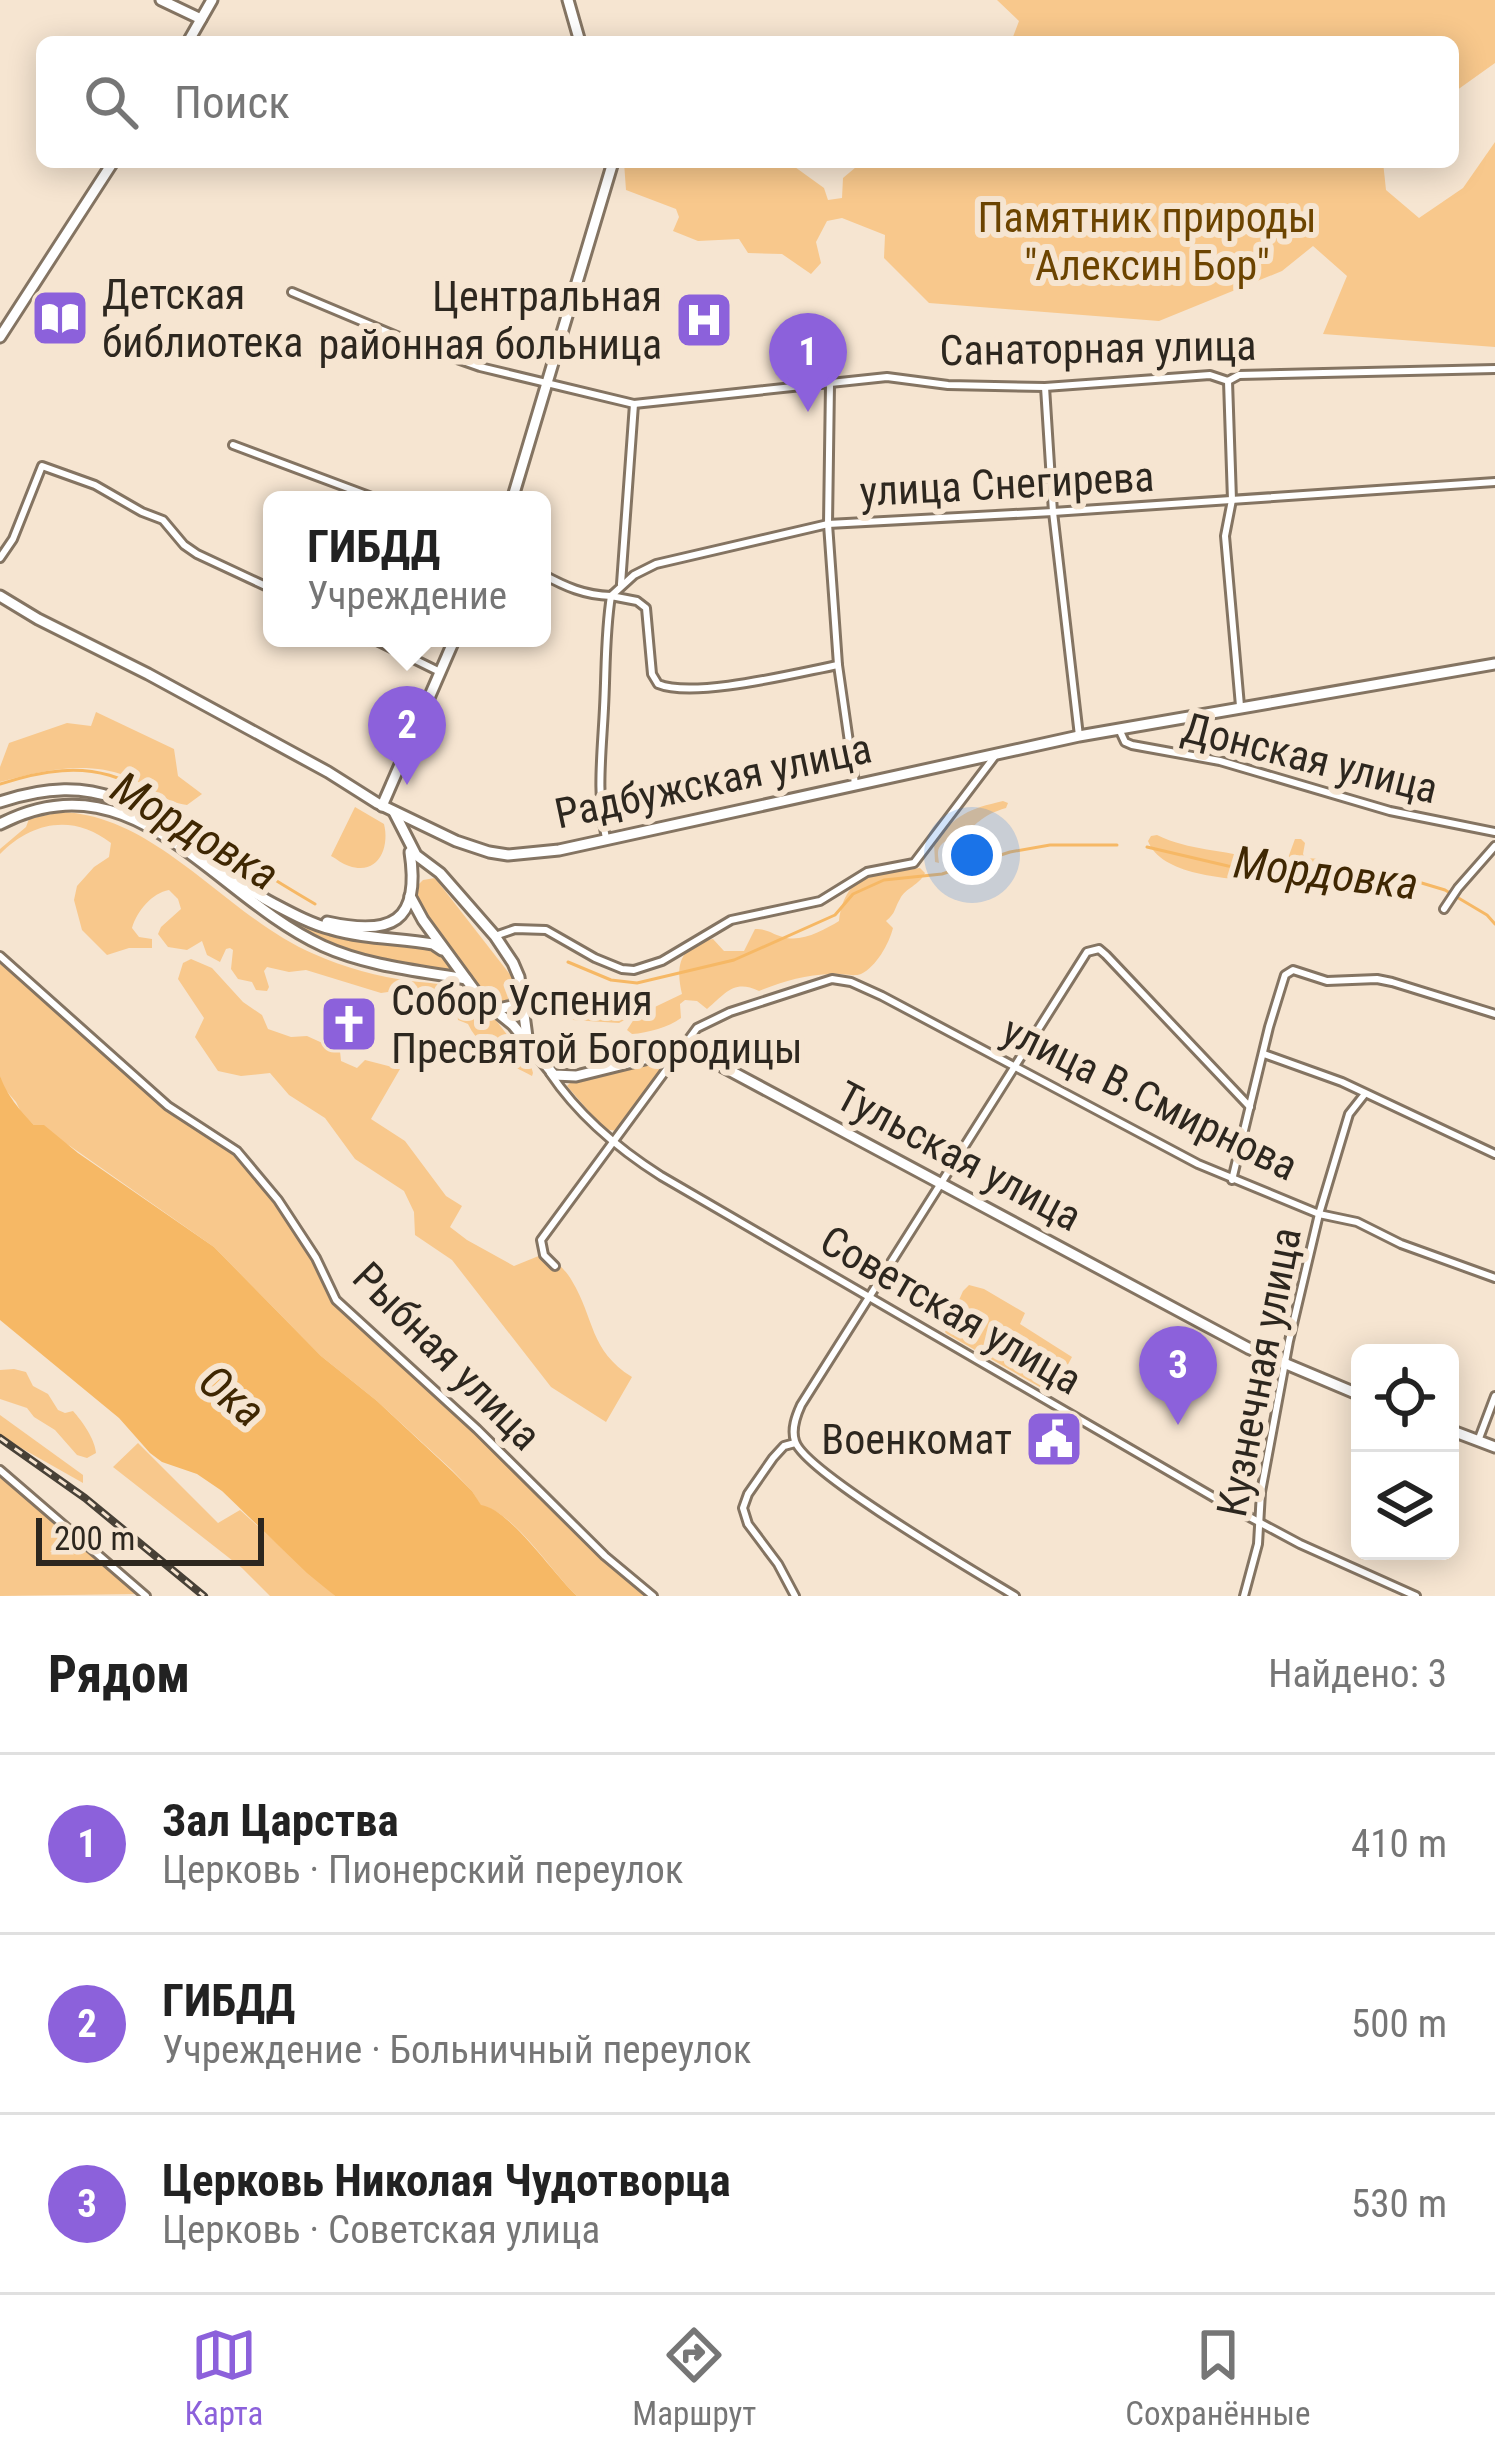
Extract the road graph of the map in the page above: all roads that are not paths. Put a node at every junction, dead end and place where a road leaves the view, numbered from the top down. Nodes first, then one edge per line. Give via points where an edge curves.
1 (160, 0) edge
2 (212, 0) edge
3 (568, 0) edge
4 (201, 19) junction
5 (191, 36) edge
6 (578, 36) edge
7 (108, 168) edge
8 (611, 168) edge
9 (292, 292) dead end
10 (0, 338) edge
11 (1495, 369) edge
12 (1228, 381) junction
13 (548, 383) junction
14 (830, 384) junction
15 (1045, 387) junction
16 (634, 404) junction
17 (233, 445) dead end
18 (1495, 482) edge
19 (356, 491) edge
20 (515, 491) edge
21 (1232, 500) junction
22 (1054, 512) junction
23 (828, 524) junction
24 (0, 558) edge
25 (551, 579) edge
26 (621, 584) junction
27 (263, 585) edge
28 (0, 596) edge
29 (611, 596) junction
30 (389, 647) edge
31 (450, 647) edge
32 (1495, 664) edge
33 (838, 665) junction
34 (440, 672) junction
35 (1240, 708) junction
36 (1119, 729) junction
37 (1079, 736) junction
38 (994, 753) junction
39 (855, 784) junction
40 (0, 802) edge
41 (382, 806) junction
42 (394, 812) junction
43 (0, 824) edge
44 (1495, 832) edge
45 (606, 838) junction
46 (409, 841) junction
47 (1495, 846) edge
48 (440, 873) junction
49 (411, 890) junction
50 (1444, 909) dead end
51 (289, 910) junction
52 (494, 936) junction
53 (446, 953) junction
54 (0, 956) edge
55 (466, 979) junction
56 (521, 995) junction
57 (494, 1010) junction
58 (1495, 1013) edge
59 (529, 1045) junction
60 (681, 1050) junction
61 (1264, 1054) junction
62 (1016, 1069) junction
63 (548, 1070) junction
64 (1364, 1095) junction
65 (1250, 1107) junction
66 (613, 1144) junction
67 (1495, 1154) edge
68 (1232, 1180) junction
69 (940, 1185) junction
70 (1319, 1214) junction
71 (555, 1266) dead end
72 (1495, 1278) edge
73 (870, 1297) junction
74 (1285, 1365) junction
75 (1351, 1391) edge
76 (1495, 1396) edge
77 (1459, 1434) edge
78 (1478, 1441) junction
79 (795, 1442) junction
80 (1495, 1447) edge
81 (0, 1470) edge
82 (1261, 1523) junction
83 (146, 1596) edge
84 (653, 1596) edge
85 (795, 1596) edge
86 (1015, 1596) edge
87 (1244, 1596) edge
88 (1416, 1596) edge

1 - 4 main road
2 - 4 main road
3 - 6 main road
4 - 5 main road
7 - 10 main road
8 - 13 main road
9 - 13 street, Санаторная улица via 454,358
11 - 12 street, Санаторная улица
12 - 15 street, Санаторная улица via 1210,375
12 - 21 street
13 - 16 street, Санаторная улица
13 - 20 main road
14 - 15 street, Санаторная улица via 887,377
14 - 16 street, Санаторная улица
14 - 23 street
15 - 22 street
16 - 26 street
17 - 19 street
18 - 21 street, улица Снегирева
21 - 22 street, улица Снегирева
21 - 35 street via 1225,536
22 - 23 street, улица Снегирева
22 - 37 street
23 - 26 street, улица Снегирева via 656,564
23 - 33 street
24 - 27 street via 42,466 163,520 197,554
25 - 29 street
26 - 29 street, улица Снегирева
28 - 41 main road, Радбужская улица
29 - 33 street via 646,608 652,674 672,690
29 - 45 street via 601,788
30 - 34 street
31 - 34 main road
32 - 35 main road, Радбужская улица
33 - 39 street
34 - 41 main road
35 - 36 main road, Радбужская улица
36 - 37 main road, Радбужская улица
36 - 44 street, Донская улица via 1132,745
37 - 38 main road, Радбужская улица
38 - 39 main road, Радбужская улица
38 - 52 street via 914,863 867,872 820,901 730,920 648,967 608,964 546,931
39 - 45 main road, Радбужская улица
40 - 51 main road via 78,789 133,803
41 - 42 main road, Радбужская улица
42 - 45 main road, Радбужская улица via 474,848 508,854
42 - 46 main road
43 - 55 main road via 54,805 127,814 322,946
46 - 48 main road
46 - 49 main road
47 - 50 street
48 - 49 main road via 425,873
48 - 52 main road
49 - 51 main road via 403,915 386,926
49 - 53 main road
51 - 53 main road via 334,930 433,944
52 - 56 main road
53 - 55 main road
54 - 84 street, Рыбная улица via 168,1106 237,1150 278,1200 336,1300
55 - 57 main road
56 - 57 main road
56 - 59 main road
57 - 59 main road
58 - 61 street via 1392,982 1327,981 1293,970 1285,974
59 - 63 main road
60 - 62 street, улица В.Смирнова via 712,1019 832,979 882,996
60 - 63 main road via 576,1076
60 - 66 street
60 - 69 main road, Тульская улица
61 - 64 street
61 - 65 street
62 - 65 street via 1087,952 1099,949
62 - 68 street, улица В.Смирнова
62 - 69 street
63 - 66 street, Советская улица
64 - 67 street
64 - 70 street, Кузнечная улица via 1349,1114
65 - 68 street
66 - 71 street via 541,1240
66 - 73 street, Советская улица
68 - 70 street, улица В.Смирнова
69 - 73 street
69 - 74 main road, Тульская улица
70 - 72 street, улица В.Смирнова
70 - 74 street, Кузнечная улица
73 - 79 street via 801,1405
73 - 82 street, Советская улица
74 - 75 main road, Тульская улица
74 - 82 street, Кузнечная улица
76 - 78 street
77 - 78 main road
78 - 80 main road
79 - 85 street via 773,1458 742,1508
79 - 86 street via 811,1463 880,1512
81 - 83 street
82 - 87 street, Кузнечная улица
82 - 88 street, Советская улица

